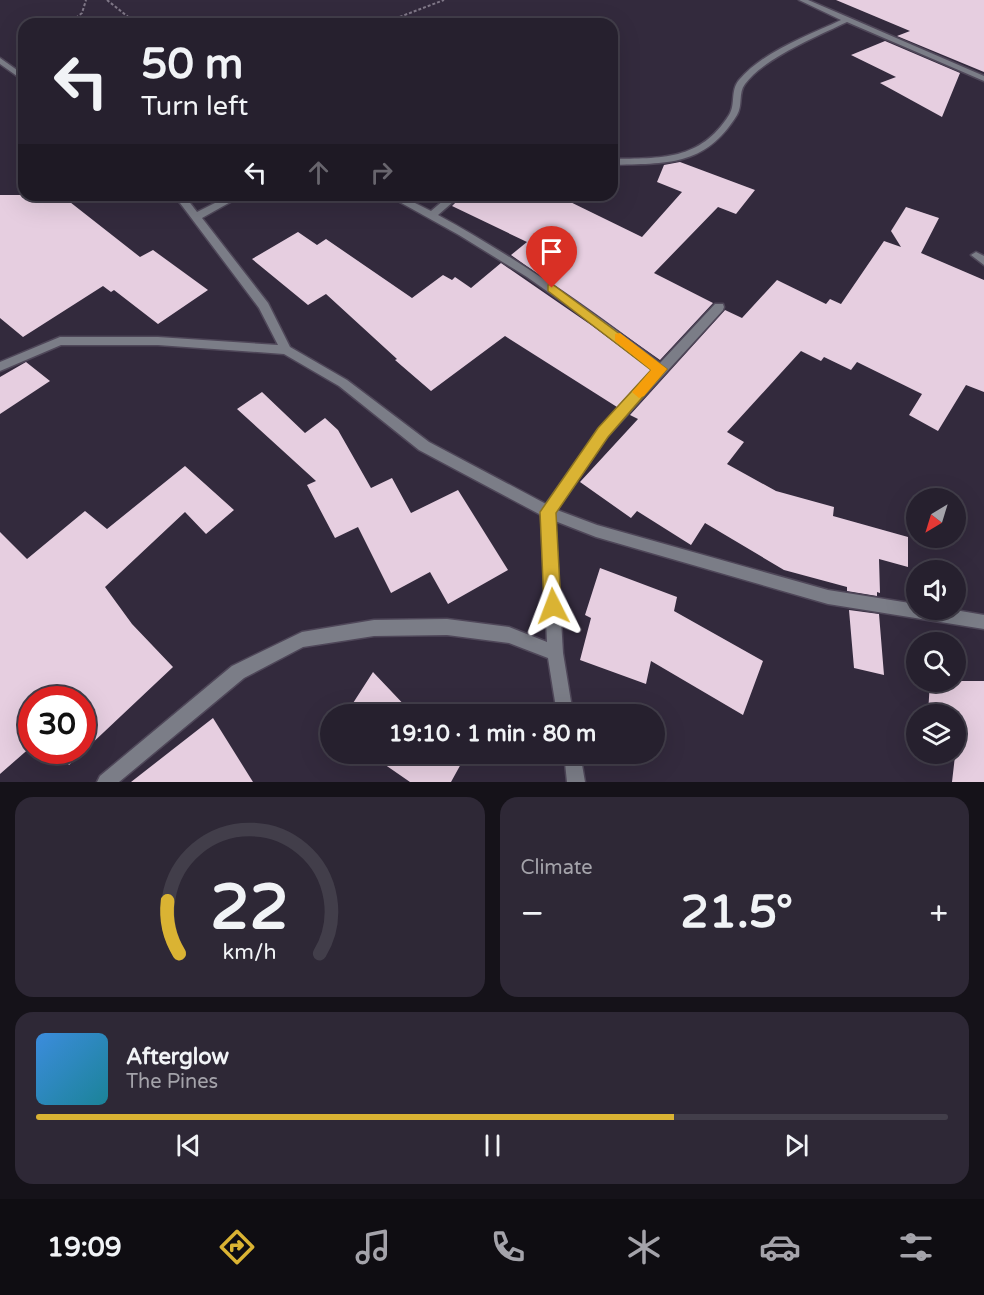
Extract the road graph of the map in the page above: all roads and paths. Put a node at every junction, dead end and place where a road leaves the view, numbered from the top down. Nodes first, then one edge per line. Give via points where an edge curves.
1 (86, 0) edge
2 (107, 0) edge
3 (444, 0) edge
4 (802, 0) edge
5 (76, 18) edge
6 (130, 18) edge
7 (397, 18) edge
8 (848, 19) junction
9 (2, 64) edge
10 (18, 75) edge
11 (984, 79) edge
12 (618, 162) edge
13 (184, 201) edge
14 (227, 201) edge
15 (405, 201) edge
16 (448, 201) edge
17 (432, 214) junction
18 (196, 217) junction
19 (719, 307) dead end
20 (286, 350) junction
21 (0, 367) edge
22 (660, 369) junction
23 (548, 512) junction
24 (984, 622) edge
25 (555, 653) junction
26 (563, 704) edge
27 (574, 764) edge
28 (106, 782) edge
29 (576, 782) edge

1 - 5 path via 82,13
2 - 6 path
3 - 7 path
4 - 8 street
8 - 11 street
8 - 12 street via 794,45 742,82 736,94 737,110 717,140 701,150 673,160
9 - 10 street
13 - 18 street
14 - 18 street
15 - 17 street
16 - 17 street
17 - 22 street via 552,288
18 - 20 street via 264,306
19 - 22 street
20 - 21 street via 158,340 60,340
20 - 23 street via 343,383 424,446
22 - 23 street via 603,433
23 - 24 street via 596,531 828,597
23 - 25 street
25 - 26 street
25 - 28 street via 509,635 447,627 374,628 302,640 238,672
27 - 29 street

